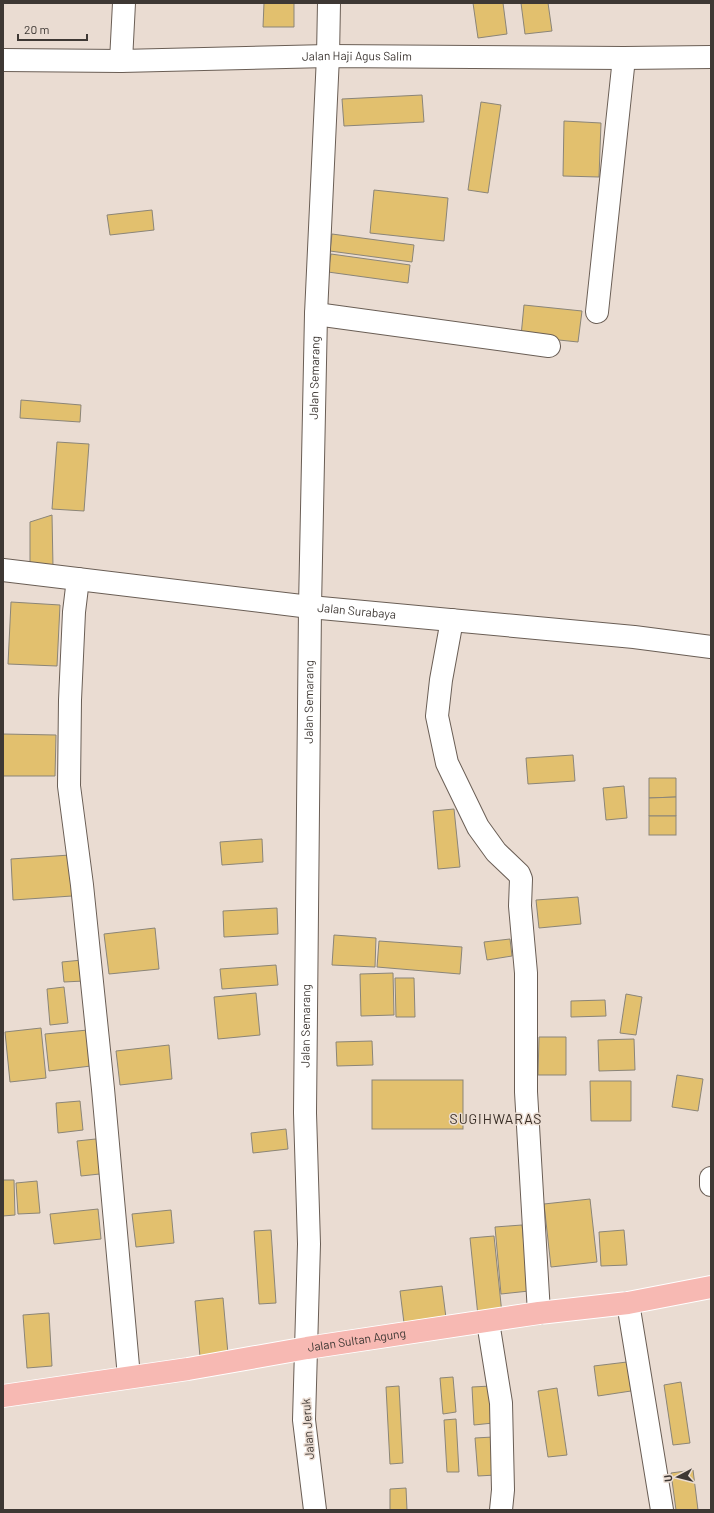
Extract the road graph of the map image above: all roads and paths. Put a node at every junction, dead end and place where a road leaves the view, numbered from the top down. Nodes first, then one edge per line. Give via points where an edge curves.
1 (124, 3) edge
2 (329, 3) edge
3 (328, 56) junction
4 (711, 56) edge
5 (624, 58) junction
6 (3, 60) edge
7 (122, 61) junction
8 (597, 312) dead end
9 (316, 314) junction
10 (549, 346) dead end
11 (3, 570) edge
12 (78, 579) junction
13 (310, 606) junction
14 (452, 620) junction
15 (711, 647) edge
16 (711, 1178) edge
17 (711, 1185) edge
18 (711, 1287) edge
19 (628, 1303) junction
20 (539, 1313) junction
21 (488, 1322) junction
22 (307, 1348) junction
23 (129, 1377) junction
24 (3, 1396) edge
25 (315, 1510) edge
26 (501, 1510) edge
27 (662, 1510) edge

1 - 7 street
2 - 3 street, Jalan Semarang
3 - 5 street, Jalan Haji Agus Salim
3 - 7 street, Jalan Haji Agus Salim
3 - 9 street, Jalan Semarang
4 - 5 street, Jalan Haji Agus Salim
5 - 8 street
6 - 7 street, Jalan Haji Agus Salim
9 - 10 street
9 - 13 street, Jalan Semarang
11 - 12 street, Jalan Surabaya
12 - 13 street, Jalan Surabaya
12 - 23 street via 70,700 69,786 103,1089
13 - 14 street, Jalan Surabaya
13 - 22 street, Jalan Semarang via 305,1113 309,1244
14 - 15 street, Jalan Surabaya
14 - 20 street via 437,716 447,763 478,827 496,852 521,879 520,906 526,974 526,1092
16 - 17 street
18 - 19 main road, Jalan Sultan Agung
19 - 20 main road, Jalan Sultan Agung
19 - 27 street
20 - 21 main road, Jalan Sultan Agung
21 - 22 main road, Jalan Sultan Agung
21 - 26 street via 501,1403
22 - 23 main road, Jalan Sultan Agung
22 - 25 street, Jalan Jeruk via 304,1420
23 - 24 main road, Jalan Sultan Agung

